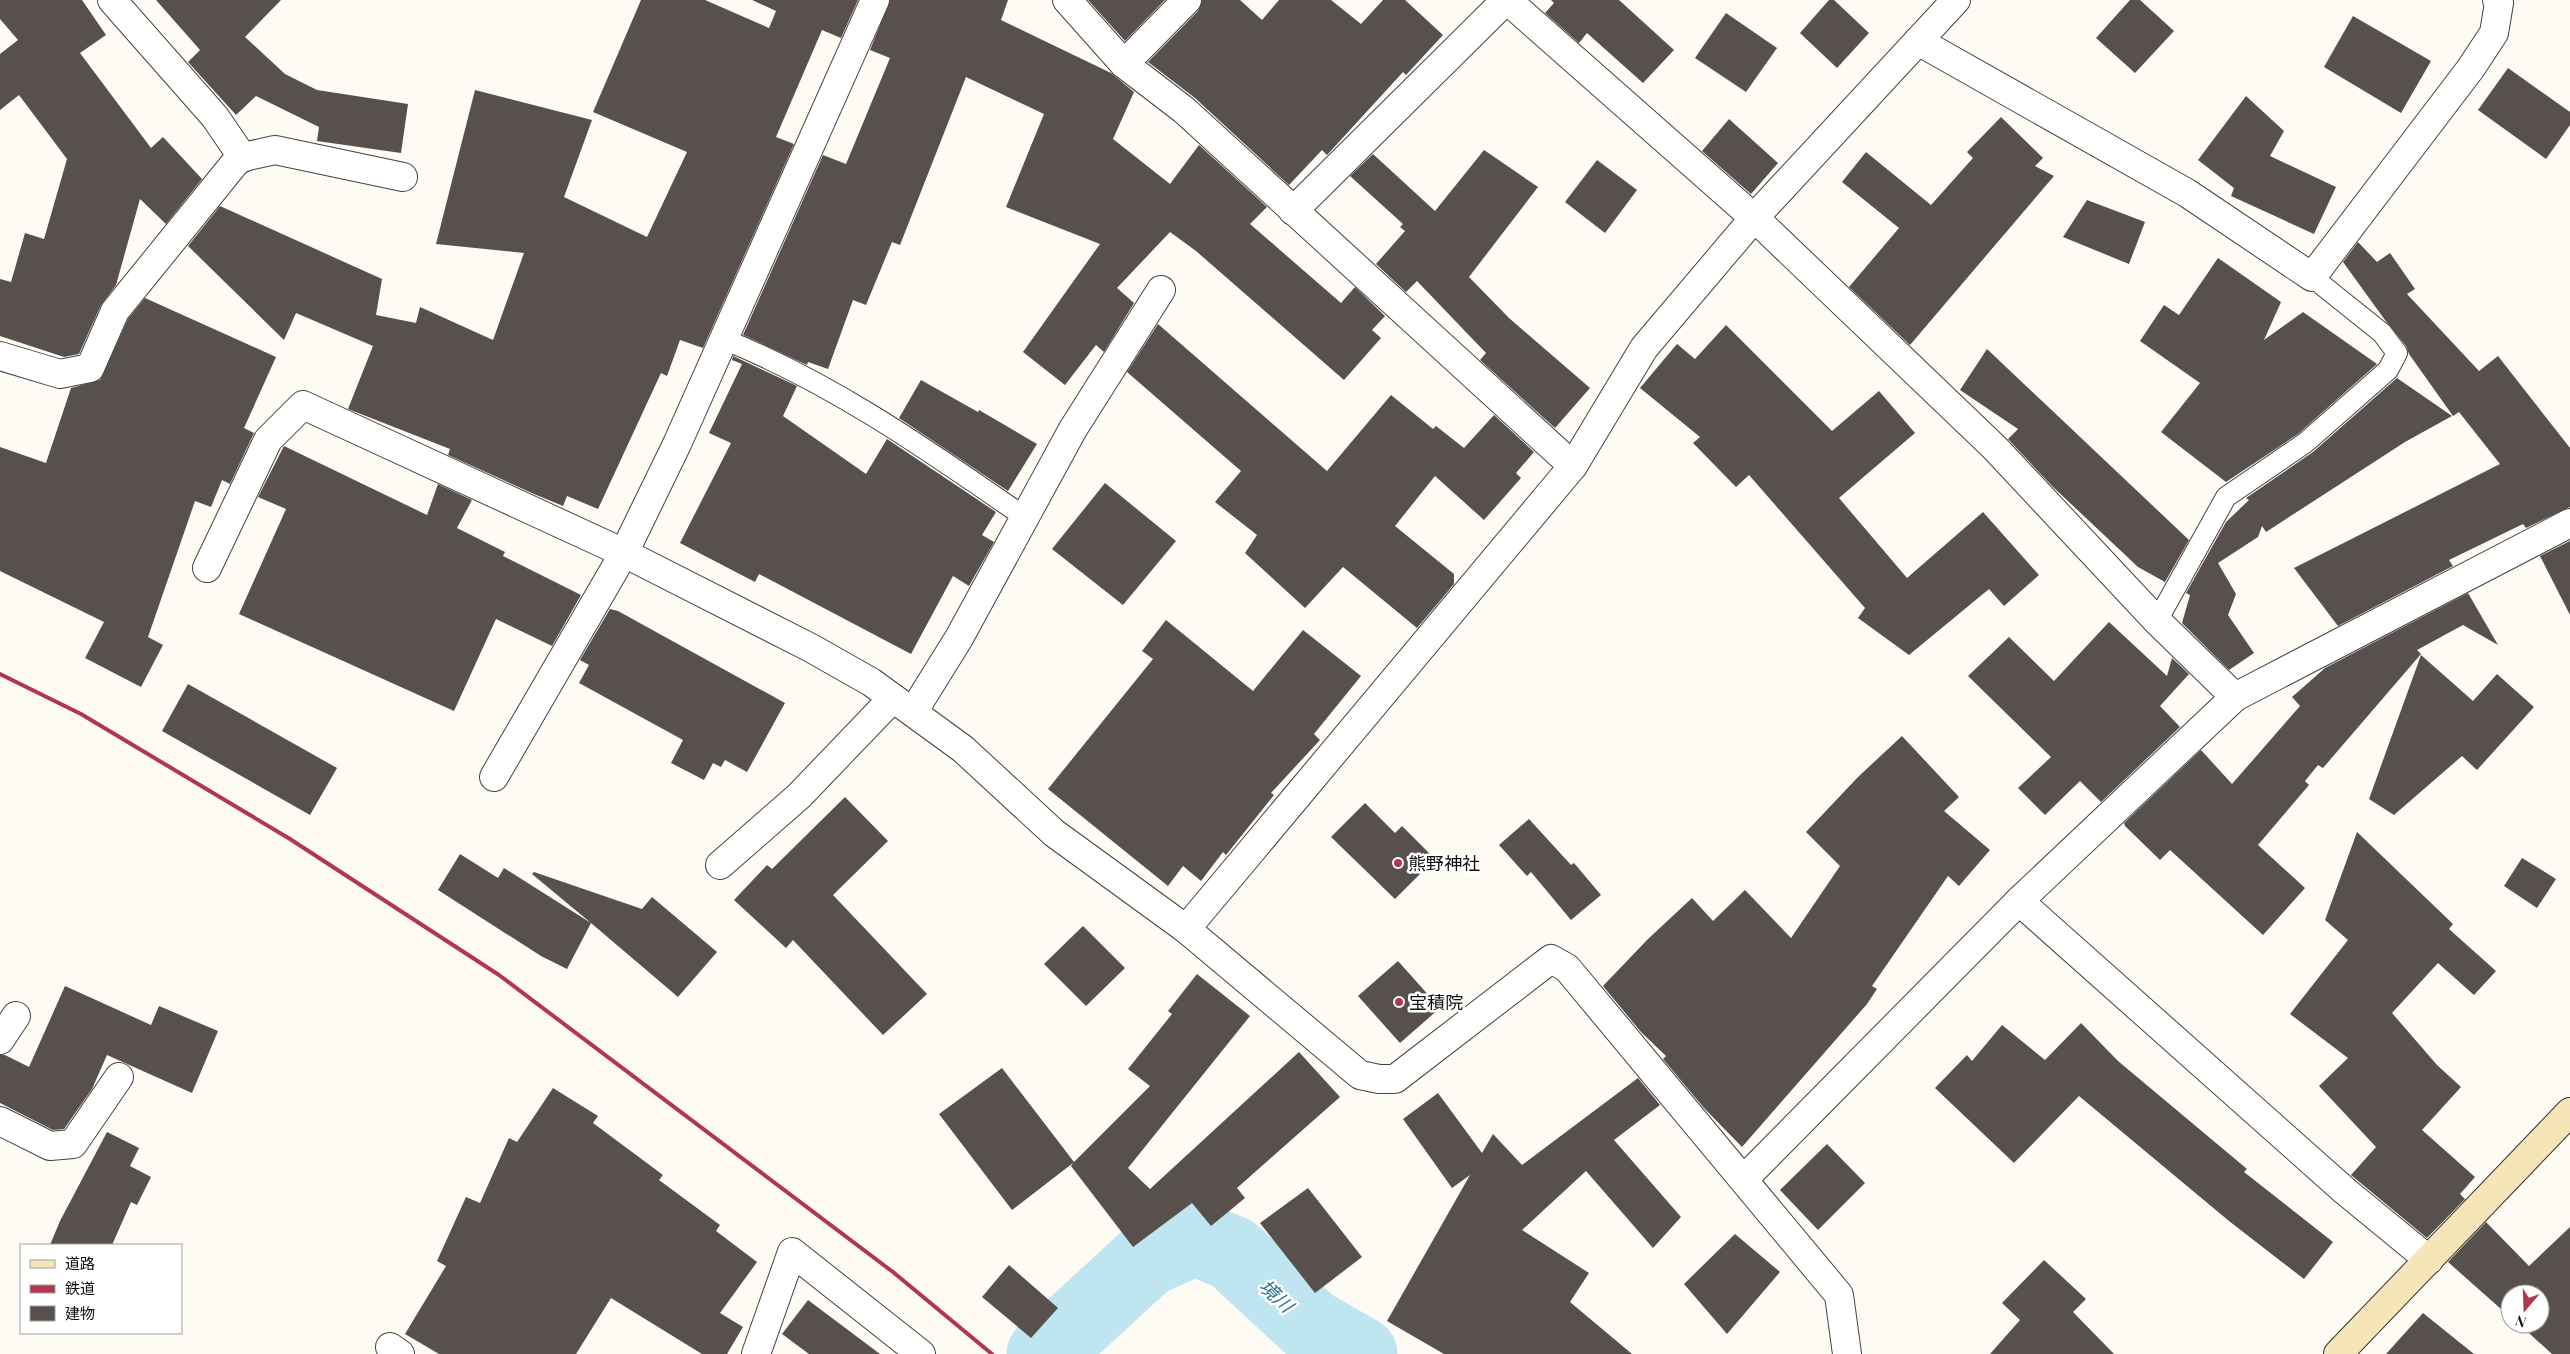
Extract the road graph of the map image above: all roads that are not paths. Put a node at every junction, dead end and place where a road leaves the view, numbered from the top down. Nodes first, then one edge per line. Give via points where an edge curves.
1 (112, 0) edge
2 (875, 0) edge
3 (1067, 0) edge
4 (1187, 0) edge
5 (1506, 0) edge
6 (2497, 0) edge
7 (1949, 2) edge
8 (1918, 40) junction
9 (1124, 64) junction
10 (243, 158) junction
11 (403, 177) dead end
12 (1293, 211) junction
13 (1754, 218) junction
14 (2312, 277) junction
15 (1161, 290) dead end
16 (723, 339) junction
17 (0, 356) edge
18 (1572, 466) junction
19 (1026, 518) junction
20 (2570, 524) edge
21 (624, 553) junction
22 (207, 568) dead end
23 (2157, 621) junction
24 (2235, 697) junction
25 (903, 705) junction
26 (494, 777) dead end
27 (720, 865) dead end
28 (2019, 901) junction
29 (1186, 929) junction
30 (16, 1016) dead end
31 (0, 1040) edge
32 (119, 1077) dead end
33 (2570, 1112) edge
34 (0, 1121) edge
35 (1744, 1179) junction
36 (2429, 1260) junction
37 (756, 1354) edge
38 (921, 1354) edge
39 (1847, 1354) edge
40 (2338, 1354) edge

1 - 10 street via 215,117
2 - 16 street
3 - 9 street
4 - 9 street
5 - 12 street
5 - 13 street
6 - 14 street via 2494,33 2471,68
7 - 8 street
8 - 13 street
8 - 14 street via 2187,193
9 - 12 street via 1184,110
10 - 11 street via 275,150
10 - 17 street via 239,158 116,311 90,368 60,374
12 - 18 street
13 - 18 street via 1644,348
13 - 23 street via 1995,448
14 - 23 lane via 2382,333 2397,353 2388,370 2305,442 2226,498
15 - 19 street via 1073,429
16 - 19 lane via 773,359 847,400
16 - 21 street
18 - 29 street
19 - 25 street via 959,638
20 - 24 street
21 - 22 street via 303,405 268,440
21 - 25 street via 811,648 871,682
21 - 26 street
23 - 24 street
24 - 28 street
25 - 27 street
25 - 29 street via 963,749 1054,833
28 - 35 street
28 - 36 street via 2346,1191
29 - 35 street via 1360,1075 1379,1079 1395,1079 1551,959 1567,968
30 - 31 street
32 - 34 street via 73,1144 50,1146
33 - 36 street
35 - 39 street via 1839,1295
36 - 40 street
37 - 38 street via 792,1252

